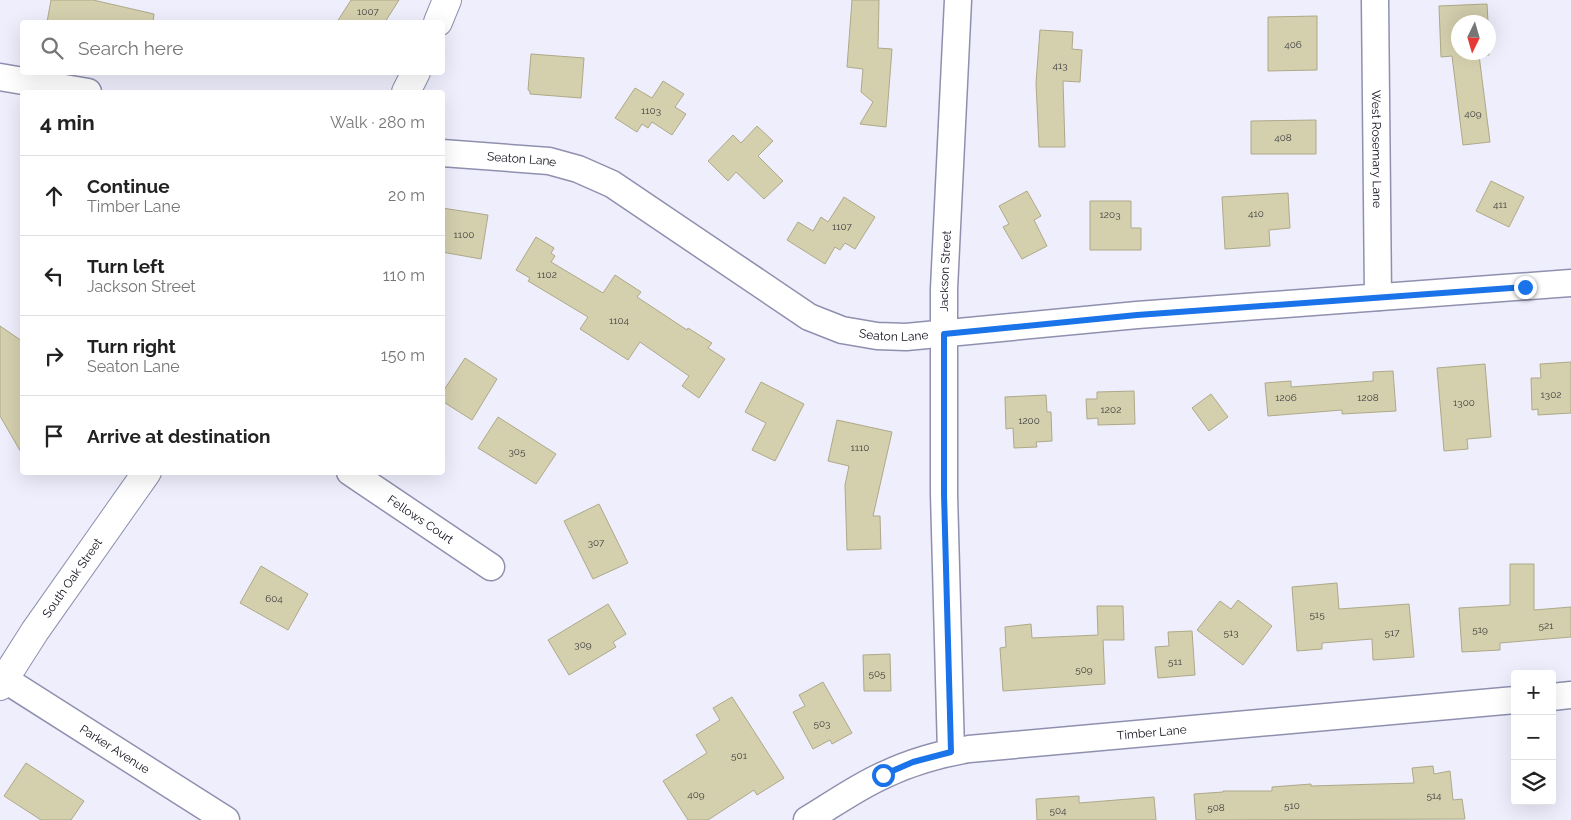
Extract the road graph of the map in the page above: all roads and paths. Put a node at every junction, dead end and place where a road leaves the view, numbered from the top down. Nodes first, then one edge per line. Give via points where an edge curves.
1 (446, 0) edge
2 (958, 0) edge
3 (1375, 0) edge
4 (439, 20) edge
5 (414, 75) edge
6 (0, 77) edge
7 (76, 90) edge
8 (407, 90) edge
9 (445, 153) edge
10 (1571, 283) edge
11 (1378, 298) junction
12 (944, 334) junction
13 (145, 475) edge
14 (354, 475) edge
15 (491, 568) dead end
16 (2, 682) edge
17 (1571, 695) edge
18 (1556, 697) edge
19 (1511, 700) edge
20 (951, 752) junction
21 (226, 820) edge
22 (807, 820) edge

1 - 4 street
2 - 12 street, Jackson Street
3 - 11 street, West Rosemary Lane
5 - 8 street
6 - 7 street
9 - 12 street, Seaton Lane via 549,161 612,184 809,318 842,330 877,336
10 - 11 street, Seaton Lane
11 - 12 street, Seaton Lane via 1137,315
12 - 20 street, Jackson Street via 944,494
13 - 16 street, South Oak Street
14 - 15 street, Fellows Court
16 - 21 street, Parker Avenue
17 - 18 street
19 - 20 street, Timber Lane
20 - 22 street, Timber Lane via 913,762 883,775

